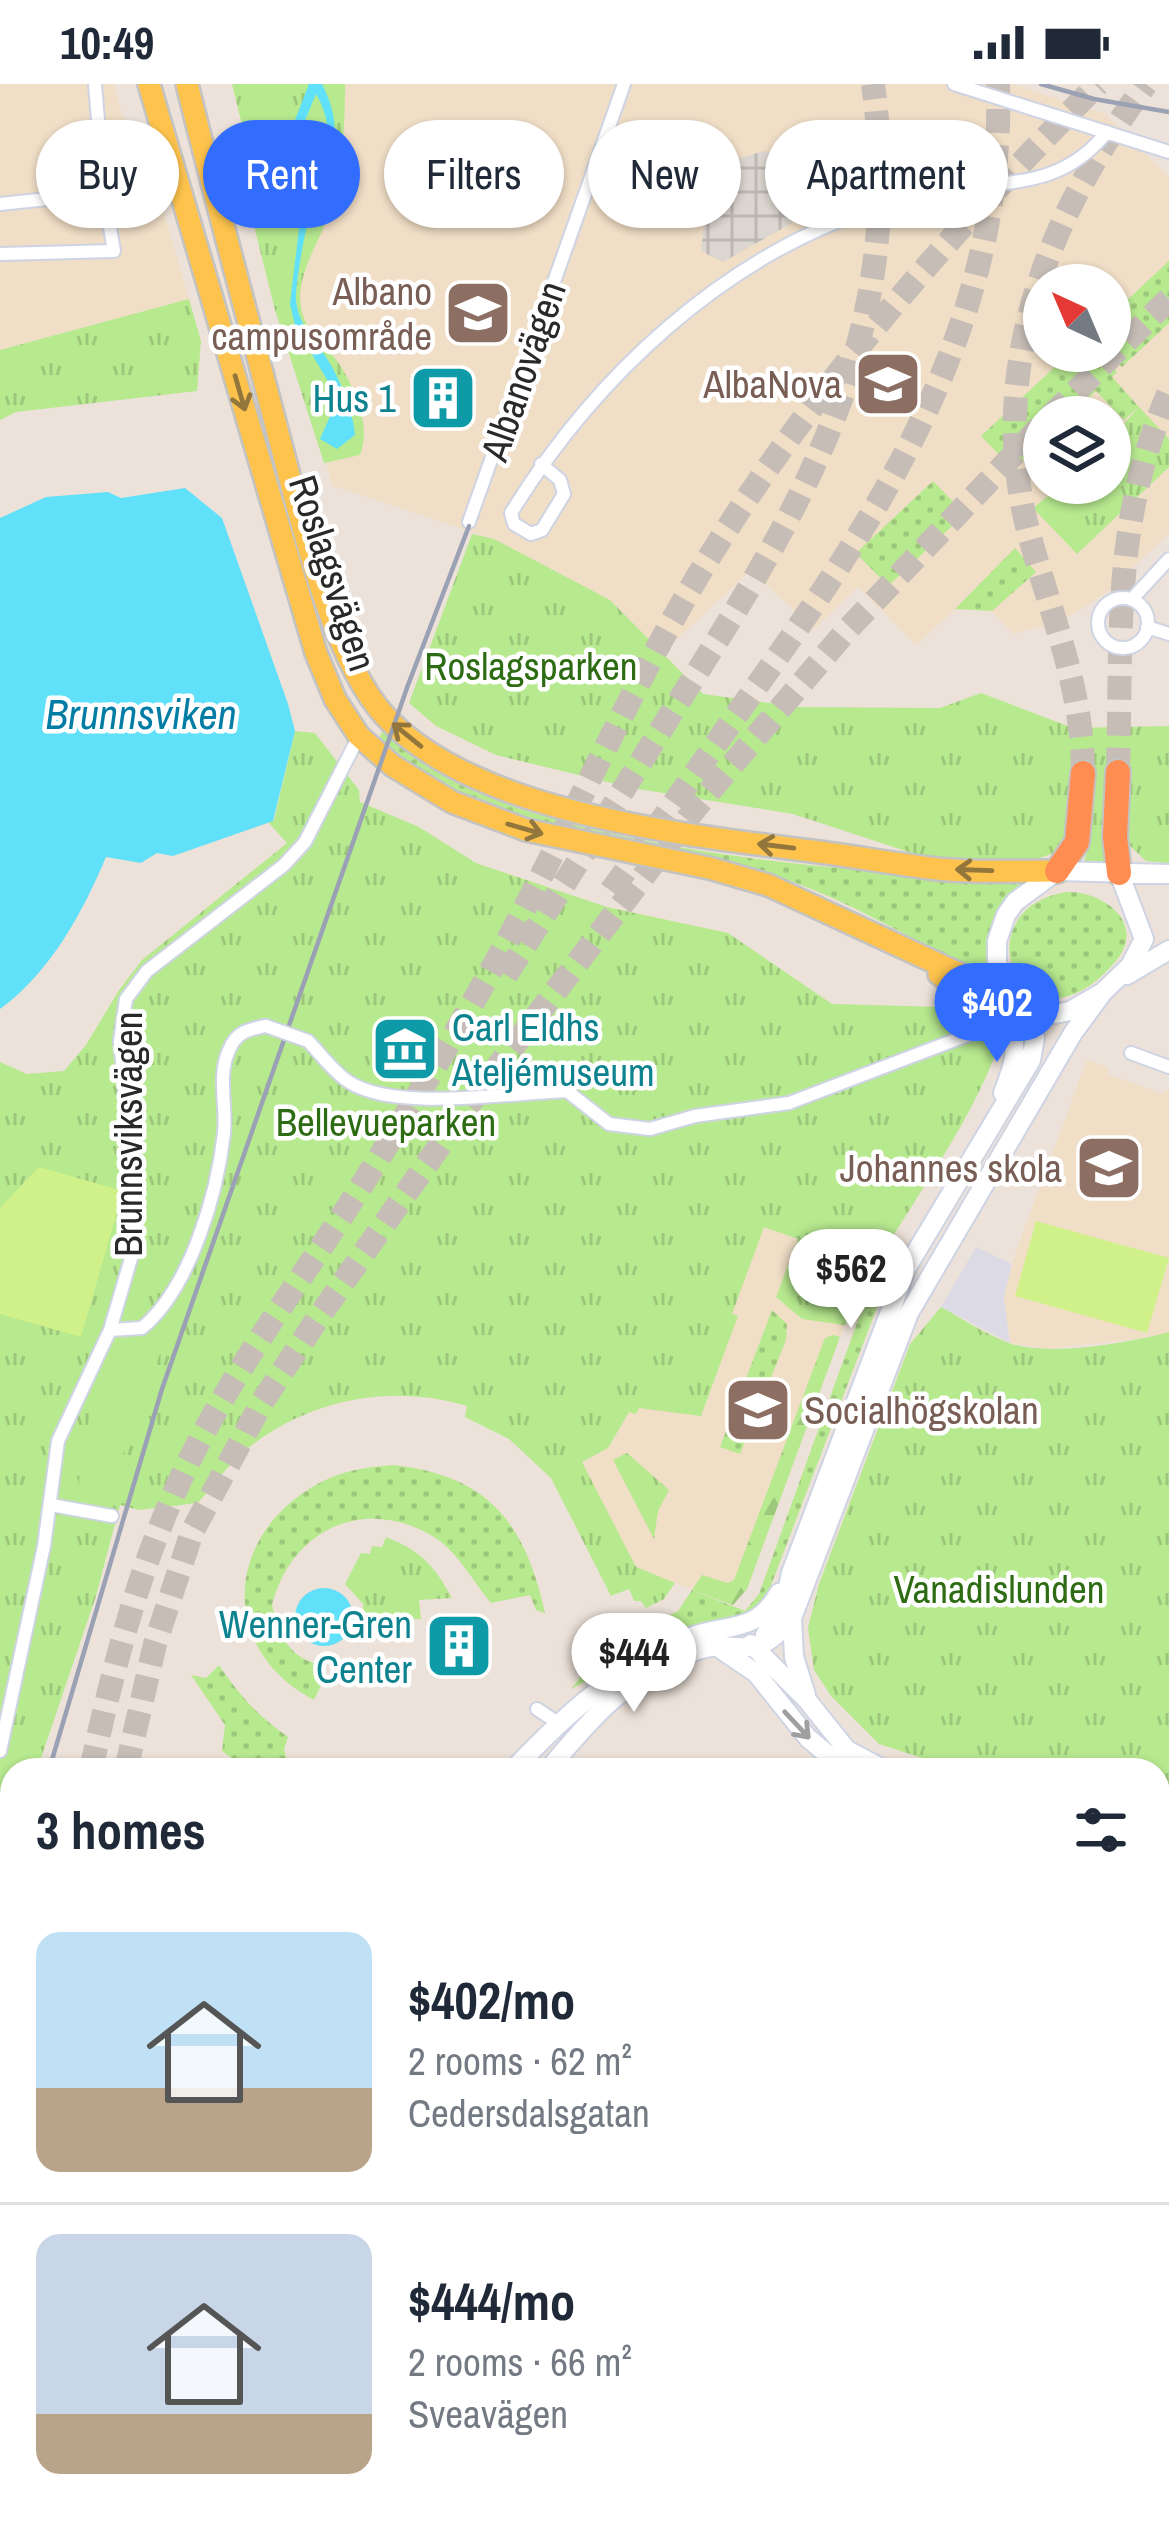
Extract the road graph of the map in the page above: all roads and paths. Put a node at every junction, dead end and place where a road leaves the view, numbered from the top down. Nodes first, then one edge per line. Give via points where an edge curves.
1 (95, 84) edge
2 (149, 84) edge
3 (187, 84) edge
4 (624, 84) edge
5 (954, 84) edge
6 (98, 120) edge
7 (1107, 132) junction
8 (1169, 152) edge
9 (36, 200) edge
10 (0, 204) edge
11 (109, 228) edge
12 (0, 254) edge
13 (541, 464) junction
14 (469, 522) dead end
15 (1169, 559) edge
16 (1132, 599) junction
17 (1147, 627) junction
18 (1169, 634) edge
19 (358, 736) junction
20 (1117, 784) tunnel mouth
21 (1083, 786) tunnel mouth
22 (1057, 871) junction
23 (1119, 873) junction
24 (1169, 874) edge
25 (1169, 950) edge
26 (920, 959) junction
27 (1108, 988) junction
28 (1022, 1004) junction
29 (1005, 1021) junction
30 (1131, 1053) dead end
31 (1169, 1067) edge
32 (989, 1125) junction
33 (110, 1330) junction
34 (51, 1505) junction
35 (112, 1516) dead end
36 (791, 1574) junction
37 (792, 1618) junction
38 (730, 1630) junction
39 (718, 1648) junction
40 (755, 1648) junction
41 (756, 1672) junction
42 (810, 1705) junction
43 (537, 1708) dead end
44 (559, 1724) junction
45 (577, 1736) junction
46 (0, 1751) edge
47 (524, 1758) edge
48 (558, 1758) edge
49 (834, 1758) edge
50 (836, 1758) edge

1 - 6 street
2 -> 19 main road, Roslagsvägen via 316,653
22 -> 3 main road, Roslagsvägen via 934,868 613,819 464,772 386,717 338,638
4 - 14 street, Albanovägen
5 - 7 street
7 - 8 street
7 - 13 street via 1060,172 880,206 782,246 690,309
9 - 10 street
11 - 12 street via 113,251
13 - 13 street via 511,513 531,534 564,494
15 - 16 street
16 - 17 street
16 - 17 street via 1106,604 1100,633 1126,647
17 - 18 street
19 -> 26 main road, Roslagsvägen via 422,785 483,815 768,885
19 - 33 street, Brunnsviksvägen via 305,842 147,970 125,999 120,1041 135,1226
20 - 23 highway
21 - 22 highway via 1077,842
22 - 23 main road
22 - 28 main road via 1015,902 1000,931 997,962
23 - 24 main road
23 - 27 main road via 1144,939
25 - 27 main road
26 - 28 main road, Roslagsvägen
26 - 29 main road
27 - 28 main road via 1055,1014
27 - 37 main road via 909,1313
28 - 32 main road via 1034,1049
29 - 32 main road via 1017,1051
29 - 33 street, bridge via 789,1103 650,1129 593,1115 567,1091 385,1094 349,1082 308,1041 266,1026 248,1029 228,1051 219,1162 176,1292 142,1328
30 - 31 street
32 - 36 main road via 890,1307
33 - 34 street, Brunnsviksvägen via 58,1441
34 - 35 street
34 - 46 street, Brunnsviksvägen
36 - 38 main road via 755,1621
36 - 40 main road via 785,1601
37 - 40 main road via 772,1642
37 - 42 main road
38 - 40 main road
38 - 44 main road via 651,1656
39 - 40 main road
39 - 41 main road
39 - 45 main road via 656,1669 591,1716
40 - 41 main road
40 - 42 main road
41 -> 49 main road
42 - 50 main road
43 - 44 street
44 - 45 street
44 - 47 main road
45 - 48 main road

